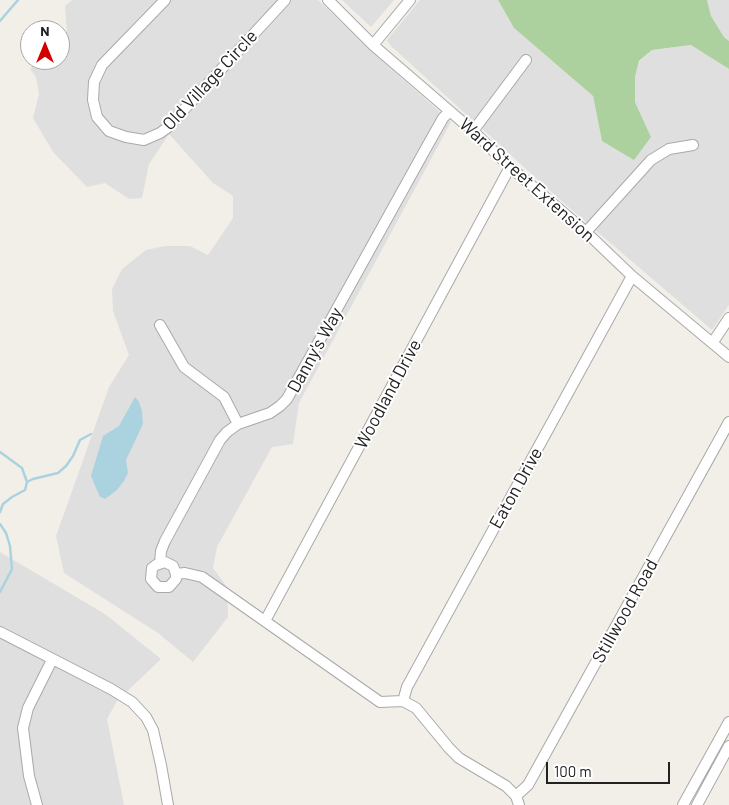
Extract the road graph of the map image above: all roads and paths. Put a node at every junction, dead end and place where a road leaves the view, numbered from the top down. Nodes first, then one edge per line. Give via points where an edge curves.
1 (164, 0) edge
2 (285, 0) edge
3 (328, 0) edge
4 (410, 0) edge
5 (373, 45) junction
6 (526, 60) dead end
7 (450, 111) junction
8 (473, 131) junction
9 (693, 144) dead end
10 (510, 167) junction
11 (586, 232) junction
12 (632, 276) junction
13 (729, 318) edge
14 (160, 325) dead end
15 (713, 342) junction
16 (729, 357) edge
17 (729, 422) edge
18 (238, 424) junction
19 (160, 562) junction
20 (176, 574) junction
21 (265, 621) junction
22 (0, 632) edge
23 (52, 660) junction
24 (403, 701) junction
25 (729, 722) edge
26 (729, 746) edge
27 (517, 800) edge
28 (37, 805) edge
29 (168, 805) edge
30 (684, 805) edge
31 (696, 805) edge

1 - 2 street, Old Village Circle via 102,65 94,82 93,100 97,117 109,130 126,137 144,140 168,128
3 - 5 street, Ward Street Extension
4 - 5 street
5 - 7 street, Ward Street Extension
6 - 8 street
7 - 8 street, Ward Street Extension
7 - 18 street, Danny's Way via 443,118 287,399 270,413
8 - 10 street, Ward Street Extension
9 - 11 street via 669,149 651,160
10 - 11 street, Ward Street Extension
10 - 21 street, Woodland Drive
11 - 12 street, Ward Street Extension
12 - 15 street, Ward Street Extension
12 - 24 street, Eaton Drive via 407,687
13 - 15 street
14 - 18 street via 184,366 224,397
15 - 16 street, Ward Street Extension
17 - 27 street, Stillwood Road
18 - 19 street, Danny's Way via 220,440 161,551
19 - 20 street via 169,563
19 - 20 street, Danny's Way via 150,573 154,584 168,587 176,579
20 - 21 street via 202,577
21 - 24 street via 380,702
22 - 23 street
23 - 28 street via 28,708 23,728 29,776
23 - 29 street via 118,693 146,717 155,737
24 - 27 street via 416,708 460,758 506,786
25 - 30 street
26 - 31 street

